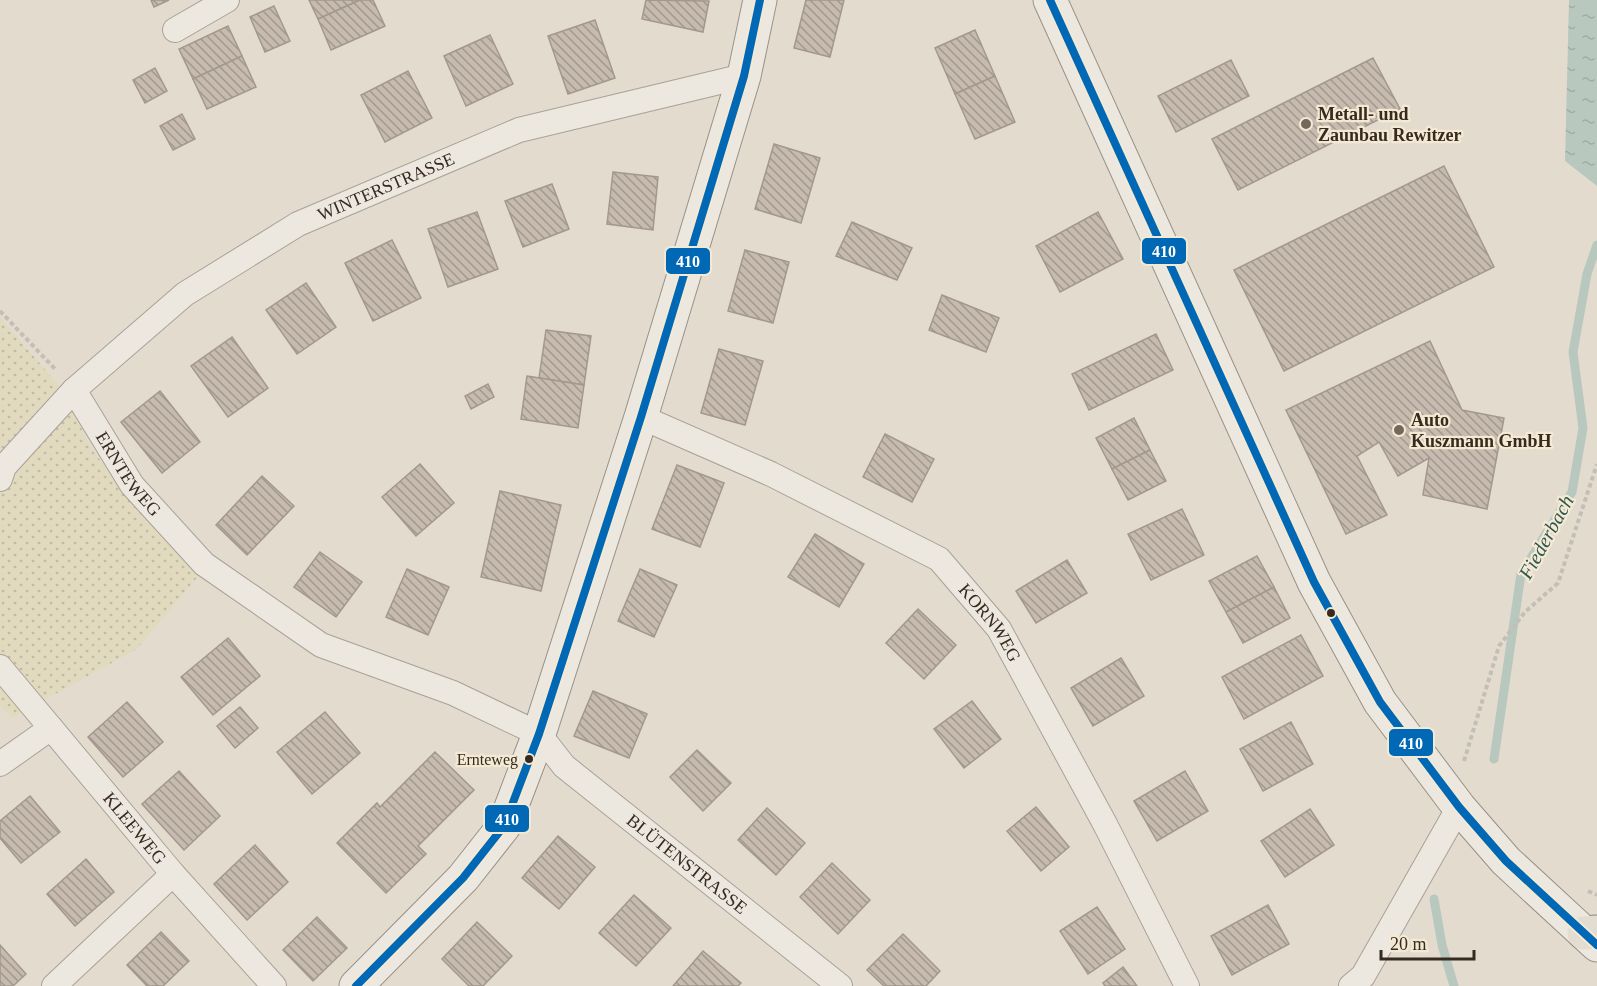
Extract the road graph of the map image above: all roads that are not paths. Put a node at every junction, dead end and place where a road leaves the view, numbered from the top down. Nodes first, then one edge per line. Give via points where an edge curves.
1 (227, 0) edge
2 (760, 0) edge
3 (1050, 0) edge
4 (175, 30) dead end
5 (744, 76) junction
6 (74, 390) junction
7 (641, 417) junction
8 (0, 479) edge
9 (0, 667) edge
10 (51, 728) junction
11 (539, 734) junction
12 (0, 764) edge
13 (1459, 807) junction
14 (173, 874) junction
15 (1593, 936) edge
16 (54, 986) edge
17 (274, 986) edge
18 (356, 986) edge
19 (840, 986) edge
20 (1187, 986) edge
21 (1351, 986) edge

1 - 4 street
2 - 5 street
3 - 13 street via 1314,582 1380,702
5 - 6 street, WINTERSTRASSE via 519,130 298,224 185,294
5 - 7 street
6 - 8 street via 4,467
6 - 11 street, ERNTEWEG via 132,485 204,564 321,645 453,693
7 - 11 street
7 - 20 street, KORNWEG via 771,474 939,559 999,629
9 - 10 street, KLEEWEG
10 - 12 street
10 - 14 street, KLEEWEG
11 - 18 street via 504,826 463,878
11 - 19 street, BLÜTENSTRASSE via 564,766
13 - 15 street via 1506,861
13 - 21 street via 1363,976
14 - 16 street
14 - 17 street, KLEEWEG

